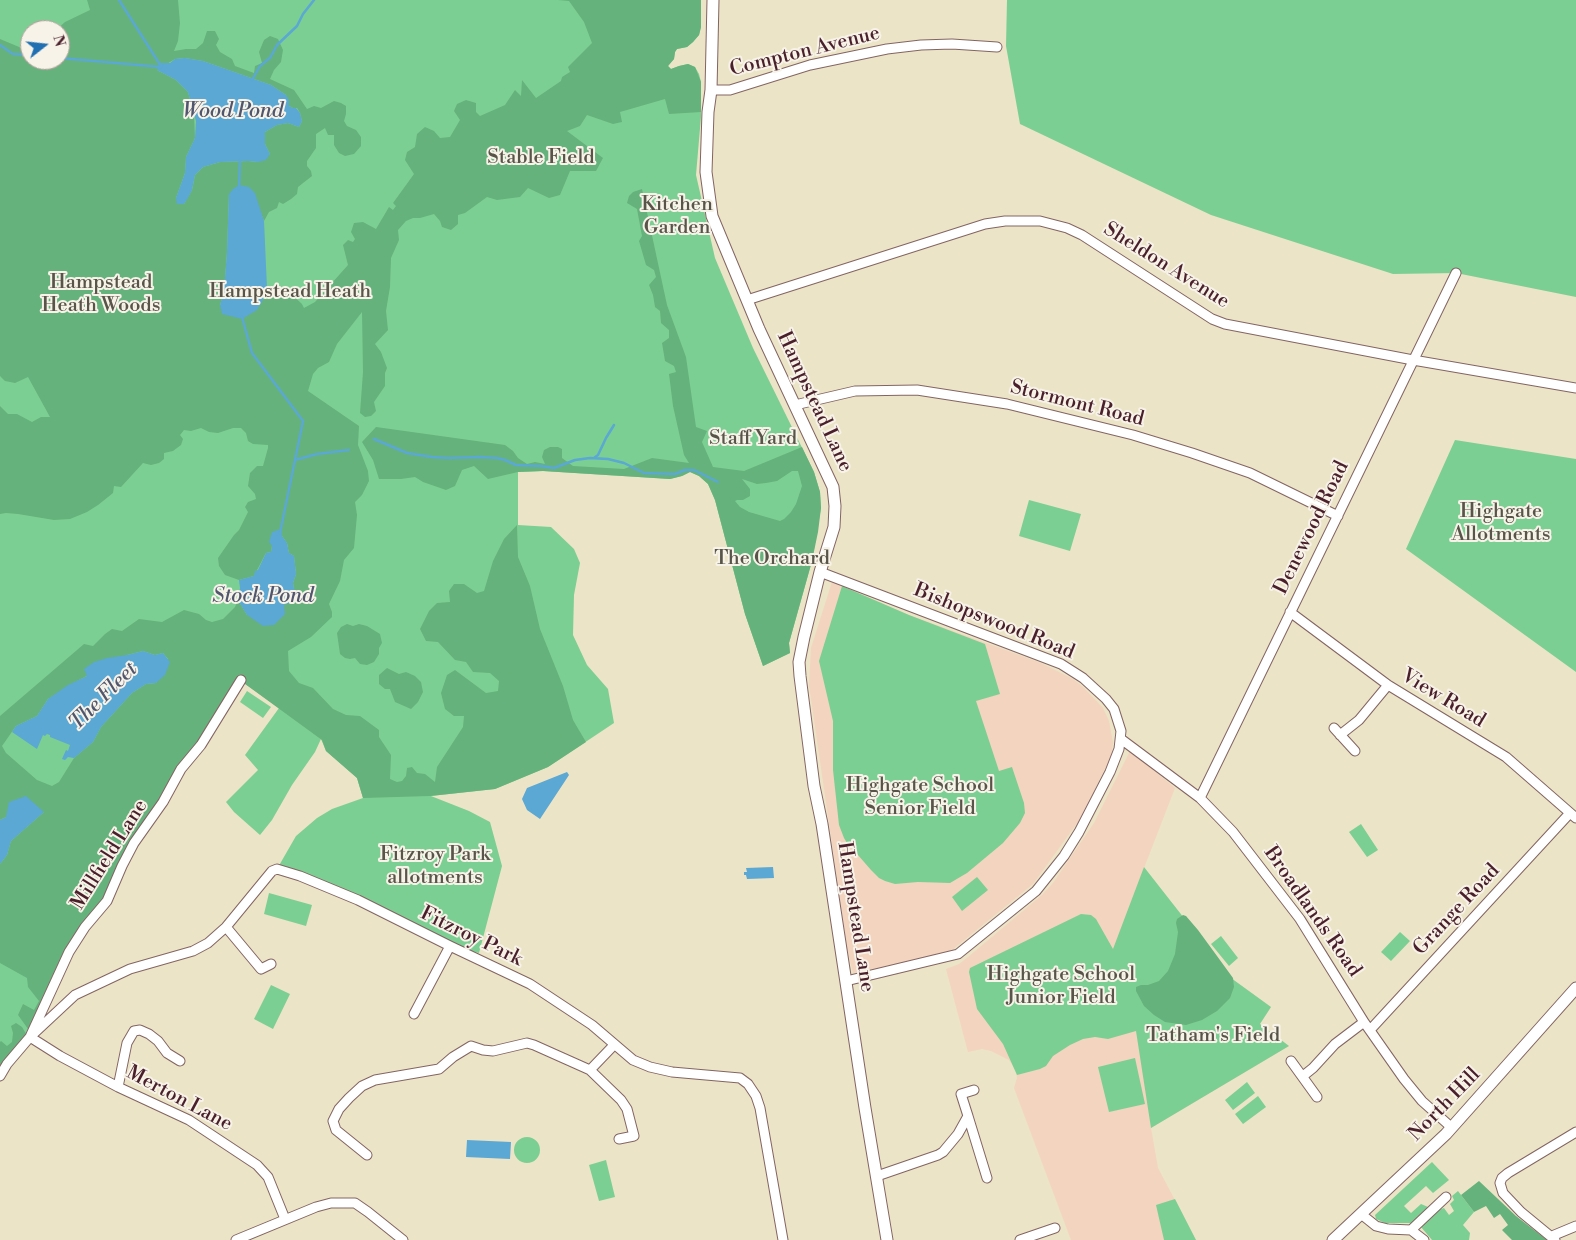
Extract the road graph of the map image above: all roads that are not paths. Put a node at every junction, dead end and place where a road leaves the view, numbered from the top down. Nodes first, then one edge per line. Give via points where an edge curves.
1 (713, 0) edge
2 (997, 48) dead end
3 (711, 90) junction
4 (1456, 273) dead end
5 (747, 300) junction
6 (1413, 360) junction
7 (1576, 388) edge
8 (795, 406) junction
9 (1338, 516) junction
10 (820, 572) junction
11 (1290, 612) junction
12 (241, 680) dead end
13 (1388, 685) junction
14 (1121, 739) junction
15 (1354, 751) dead end
16 (1200, 798) junction
17 (1573, 816) edge
18 (226, 928) junction
19 (450, 946) junction
20 (271, 964) dead end
21 (846, 981) junction
22 (1576, 988) edge
23 (414, 1014) dead end
24 (1367, 1026) junction
25 (30, 1037) junction
26 (614, 1045) junction
27 (180, 1060) dead end
28 (1291, 1061) dead end
29 (590, 1070) junction
30 (0, 1076) edge
31 (1303, 1076) junction
32 (118, 1086) junction
33 (974, 1090) dead end
34 (1317, 1097) dead end
35 (968, 1116) junction
36 (1452, 1127) junction
37 (1576, 1132) edge
38 (619, 1140) dead end
39 (367, 1155) dead end
40 (877, 1176) junction
41 (987, 1178) dead end
42 (1446, 1197) dead end
43 (1361, 1214) junction
44 (286, 1219) junction
45 (1576, 1226) edge
46 (1055, 1228) dead end
47 (1411, 1230) junction
48 (247, 1237) edge
49 (1554, 1238) edge
50 (236, 1240) edge
51 (403, 1240) edge
52 (783, 1240) edge
53 (887, 1240) edge
54 (1020, 1240) edge
55 (1333, 1240) edge
56 (1424, 1240) edge

1 - 3 main road, Hampstead Lane
2 - 3 street, Compton Avenue via 952,44 887,49 810,65 730,90
3 - 5 main road, Hampstead Lane via 706,172 712,216
4 - 6 street, Denewood Road
5 - 6 street, Sheldon Avenue via 985,224 1040,221 1082,235 1225,324
5 - 8 main road, Hampstead Lane
6 - 7 street, Sheldon Avenue
6 - 9 street, Denewood Road
8 - 9 street, Stormont Road via 855,391 917,390 1007,404 1192,452 1250,473
8 - 10 main road, Hampstead Lane via 833,487 834,527
9 - 11 street, Denewood Road
10 - 14 street, Bishopswood Road via 1061,664 1106,699 1114,709
10 - 21 main road, Hampstead Lane via 799,662 814,786
11 - 13 street, View Road
11 - 16 street, Denewood Road
12 - 25 street, Millfield Lane via 134,843 107,901 69,952
13 - 15 street via 1359,720 1337,731
13 - 17 street, View Road via 1506,757
14 - 16 street, Broadlands Road
14 - 21 street via 1110,772 1079,832 1047,878 1027,900 958,954
16 - 24 street, Broadlands Road via 1233,832 1284,897
17 - 24 street, Grange Road
18 - 19 street, Fitzroy Park via 277,869 358,900
18 - 20 street via 261,969
18 - 25 street, Fitzroy Park via 192,951 130,969 75,995
19 - 23 street
19 - 26 street, Fitzroy Park via 530,984 592,1025
21 - 40 main road, Hampstead Lane
22 - 36 main road, North Hill
24 - 31 street, Grange Road via 1335,1044
24 - 36 street, Broadlands Road via 1404,1080
25 - 30 street, Millfield Lane
25 - 32 street, Merton Lane
26 - 29 street
26 - 52 street, Fitzroy Park via 633,1060 650,1067 740,1078 748,1084 760,1108
27 - 32 street via 167,1053 150,1034 134,1031
28 - 31 street
29 - 38 street via 627,1109 634,1136
29 - 39 street via 526,1043 494,1051 471,1046 439,1069 375,1080 349,1098 333,1121 336,1130
31 - 34 street
32 - 44 street, Merton Lane via 189,1120 257,1165 268,1177
33 - 35 street via 961,1094
35 - 40 street via 943,1152
35 - 41 street
36 - 43 main road, North Hill
37 - 49 street via 1508,1173 1500,1183 1503,1193 1521,1212
40 - 53 main road, Hampstead Lane
42 - 47 street
43 - 47 street via 1376,1226
43 - 55 main road, North Hill
44 - 48 street
44 - 51 street via 331,1203 354,1203
45 - 49 street
46 - 54 street
47 - 56 street
48 - 50 street

